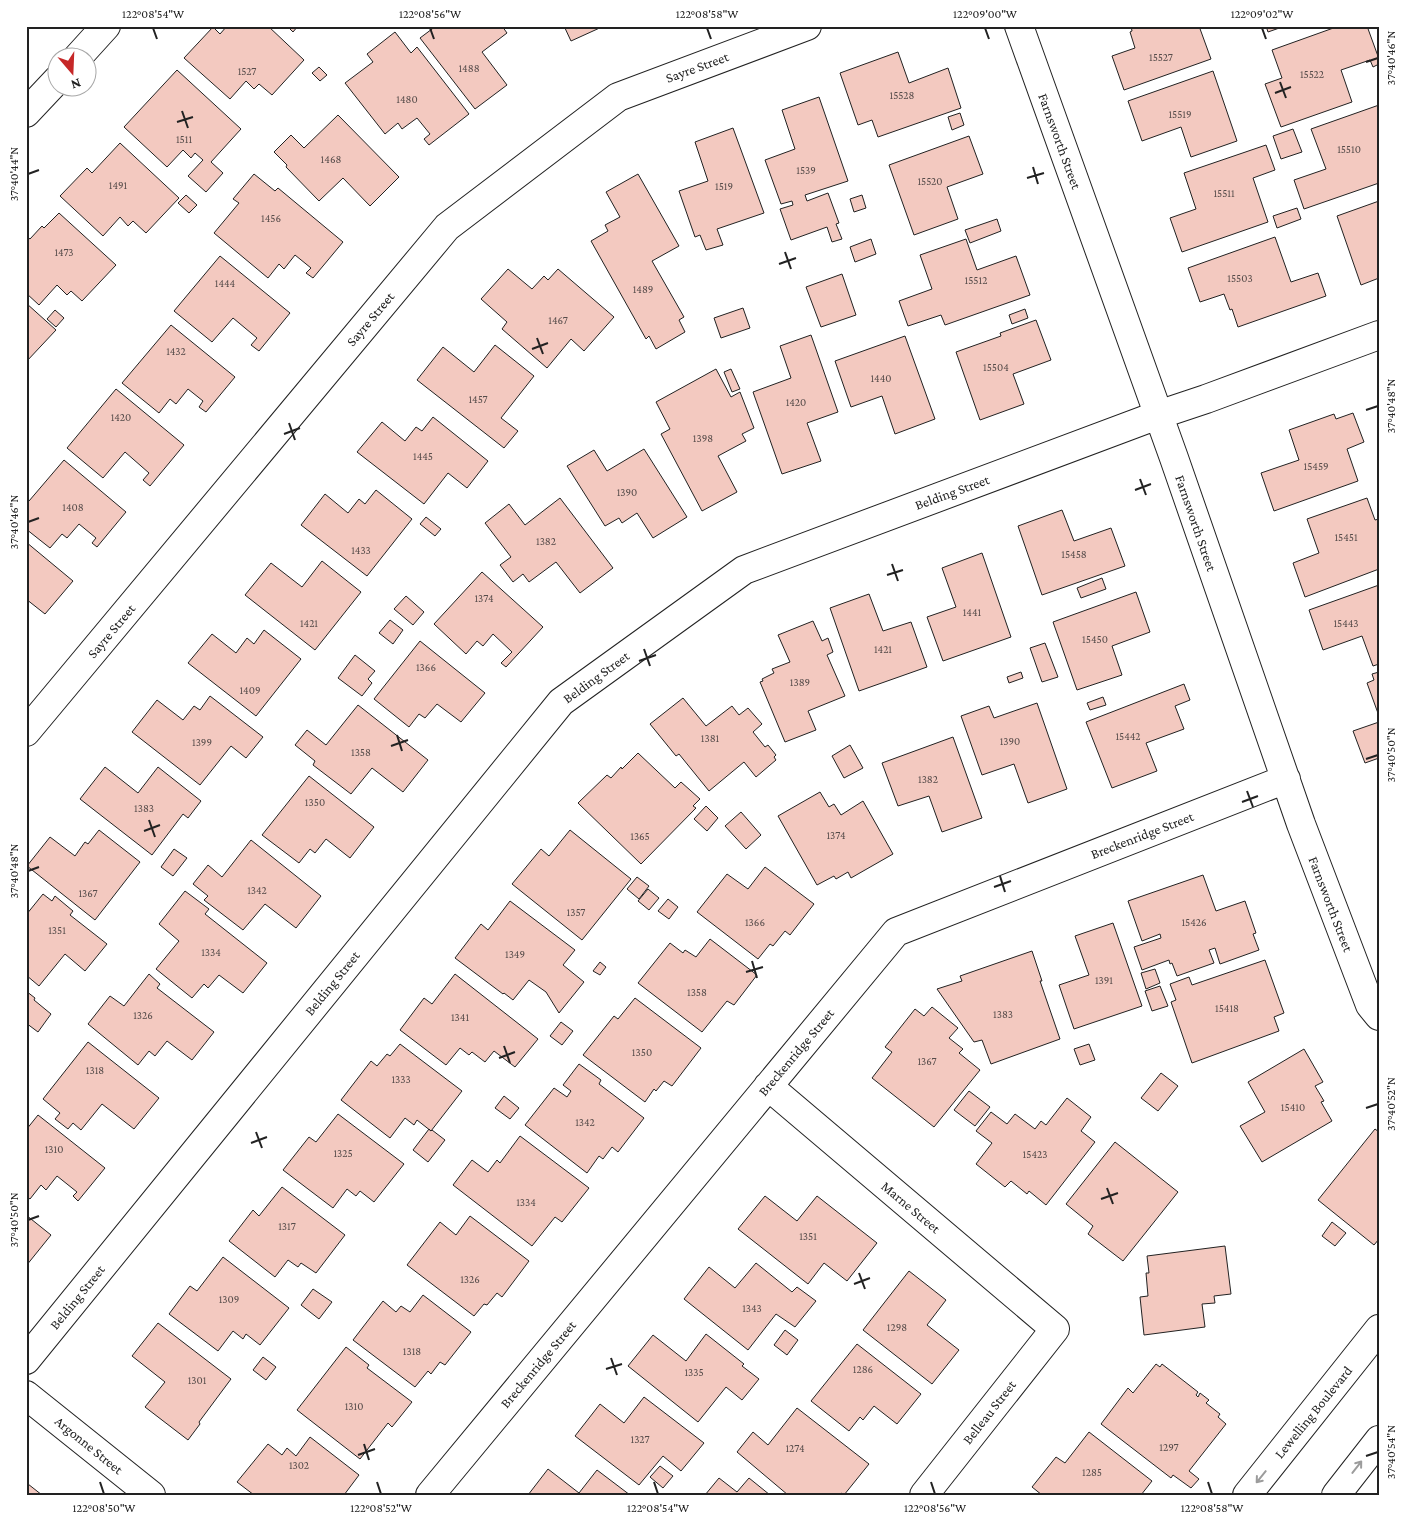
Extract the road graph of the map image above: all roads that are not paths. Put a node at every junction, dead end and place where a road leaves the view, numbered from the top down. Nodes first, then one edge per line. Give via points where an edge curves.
1 (106, 26) edge
2 (807, 26) edge
3 (1019, 26) edge
4 (86, 48) edge
5 (48, 90) edge
6 (26, 113) edge
7 (1379, 335) edge
8 (1158, 415) junction
9 (26, 732) edge
10 (1286, 779) junction
11 (1379, 1016) edge
12 (768, 1086) junction
13 (1054, 1329) joint
14 (1379, 1330) edge
15 (26, 1360) edge
16 (26, 1395) edge
17 (1379, 1440) edge
18 (151, 1495) edge
19 (430, 1495) edge
20 (924, 1495) edge
21 (1247, 1495) edge
22 (1336, 1495) edge

1 - 4 street
2 - 9 street, Sayre Street via 618,97 446,227
3 - 8 street, Farnsworth Street
5 - 6 street
7 - 8 street, Belding Street
8 - 10 street, Farnsworth Street
8 - 15 street, Belding Street via 744,570 561,702
10 - 11 street, Farnsworth Street via 1358,974 1370,1004
10 - 12 street, Breckenridge Street via 896,932
12 - 13 street, Marne Street
12 - 19 street, Breckenridge Street
13 - 20 street, Belleau Street
14 -> 21 street, Lewelling Boulevard
16 - 18 street, Argonne Street
22 -> 17 street

